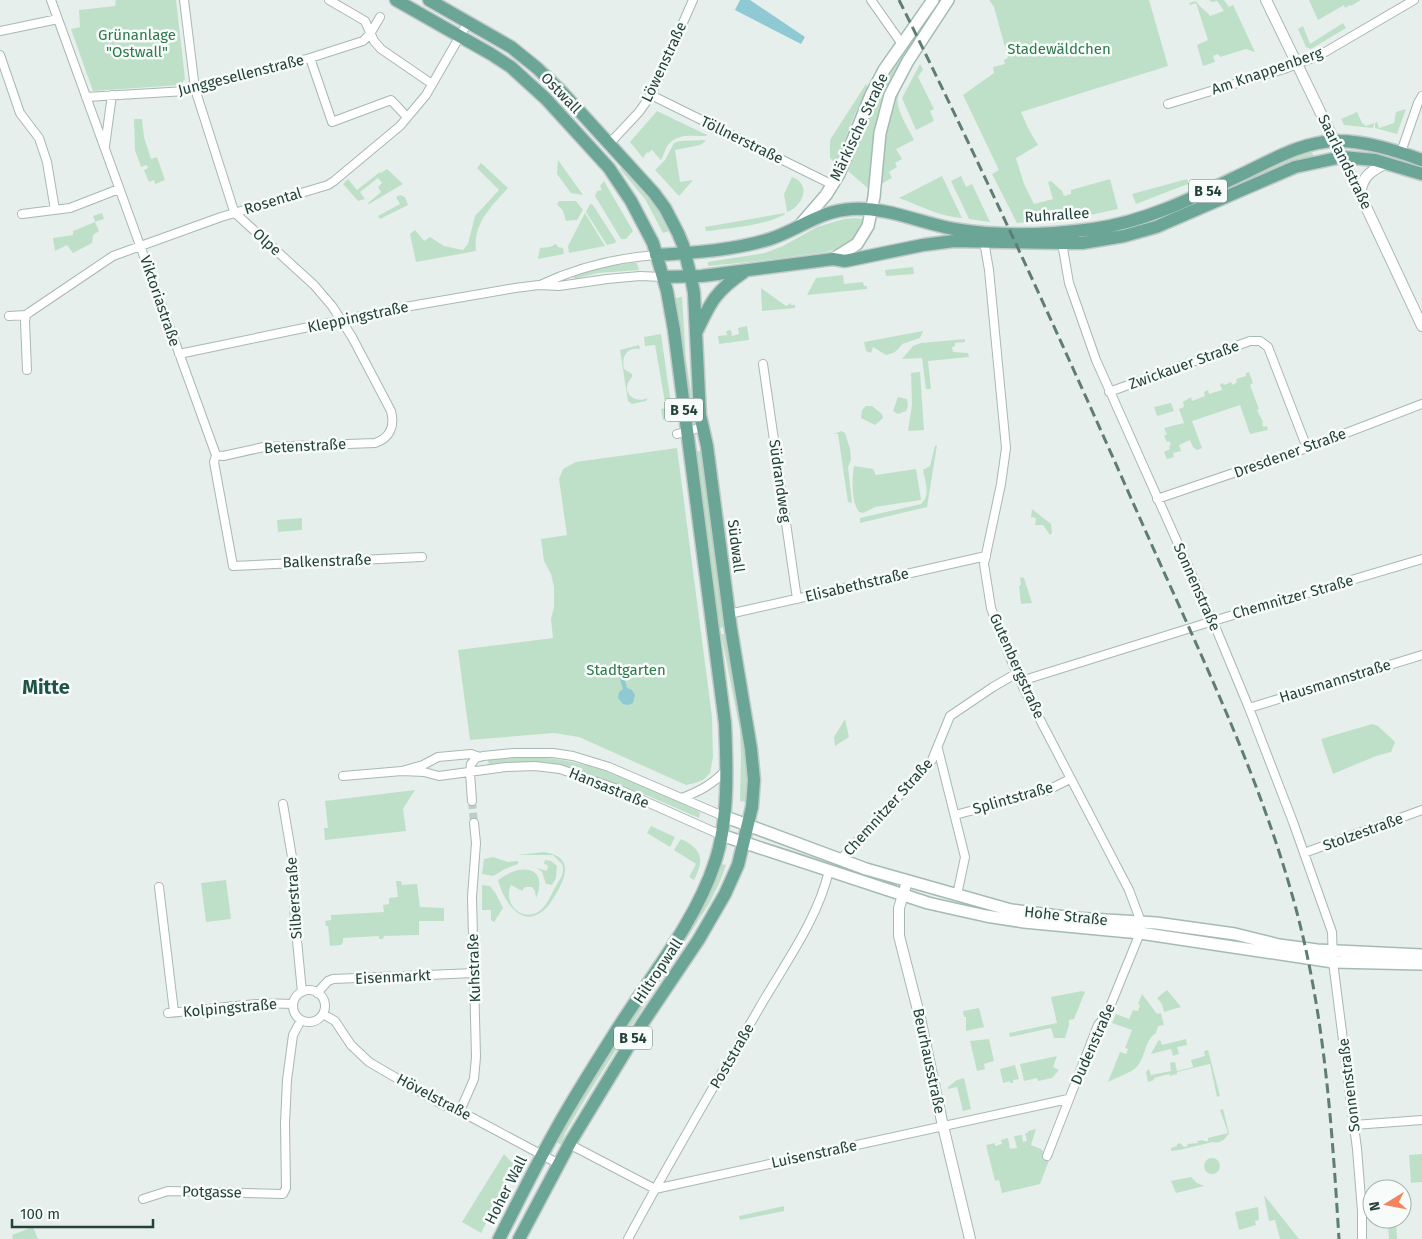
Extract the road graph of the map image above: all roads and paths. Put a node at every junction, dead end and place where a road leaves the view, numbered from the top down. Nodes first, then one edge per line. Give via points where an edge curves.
1 (51, 0) edge
2 (184, 0) edge
3 (329, 0) edge
4 (396, 0) edge
5 (429, 0) edge
6 (692, 0) edge
7 (871, 0) edge
8 (933, 0) edge
9 (948, 0) edge
10 (1266, 0) edge
11 (1414, 0) edge
12 (380, 17) dead end
13 (58, 19) junction
14 (468, 22) junction
15 (0, 31) edge
16 (370, 34) junction
17 (460, 37) junction
18 (902, 44) junction
19 (0, 55) edge
20 (310, 58) junction
21 (1297, 64) junction
22 (432, 84) junction
23 (195, 89) junction
24 (112, 95) junction
25 (651, 95) junction
26 (1422, 96) edge
27 (86, 97) junction
28 (1168, 104) dead end
29 (407, 117) junction
30 (1335, 141) junction
31 (609, 144) junction
32 (105, 148) junction
33 (1401, 152) junction
34 (1342, 157) junction
35 (1422, 160) edge
36 (1386, 163) junction
37 (1422, 174) edge
38 (832, 185) junction
39 (119, 189) junction
40 (1360, 194) junction
41 (55, 210) junction
42 (873, 210) junction
43 (235, 213) junction
44 (22, 214) dead end
45 (799, 226) junction
46 (984, 241) junction
47 (1062, 243) junction
48 (141, 246) junction
49 (686, 253) junction
50 (656, 255) junction
51 (833, 260) junction
52 (744, 271) junction
53 (663, 277) junction
54 (692, 277) junction
55 (539, 285) junction
56 (9, 316) dead end
57 (26, 316) junction
58 (341, 320) junction
59 (1422, 326) edge
60 (696, 333) junction
61 (179, 354) junction
62 (763, 364) dead end
63 (27, 370) dead end
64 (1110, 392) junction
65 (1422, 404) edge
66 (703, 427) junction
67 (391, 432) joint
68 (682, 433) junction
69 (1307, 448) junction
70 (216, 454) junction
71 (1157, 499) junction
72 (986, 556) junction
73 (422, 557) dead end
74 (1422, 559) edge
75 (233, 566) joint
76 (797, 599) junction
77 (729, 614) junction
78 (1213, 621) junction
79 (1422, 655) edge
80 (1017, 673) junction
81 (1021, 681) junction
82 (1249, 708) junction
83 (937, 747) junction
84 (480, 756) junction
85 (402, 770) junction
86 (726, 770) junction
87 (470, 773) junction
88 (343, 776) dead end
89 (1070, 779) junction
90 (682, 798) junction
91 (472, 801) tunnel mouth
92 (282, 804) dead end
93 (1422, 810) edge
94 (955, 815) junction
95 (724, 816) junction
96 (474, 823) tunnel mouth
97 (748, 826) junction
98 (721, 835) junction
99 (744, 843) junction
100 (1304, 853) junction
101 (840, 860) junction
102 (830, 871) junction
103 (907, 882) junction
104 (159, 887) dead end
105 (903, 894) junction
106 (956, 895) junction
107 (1140, 928) junction
108 (1332, 954) junction
109 (1422, 955) edge
110 (1422, 964) edge
111 (474, 973) junction
112 (302, 992) junction
113 (317, 993) junction
114 (293, 1004) junction
115 (323, 1014) junction
116 (301, 1020) junction
117 (1068, 1099) junction
118 (460, 1111) junction
119 (1422, 1120) edge
120 (1354, 1125) junction
121 (943, 1126) junction
122 (569, 1144) junction
123 (542, 1155) junction
124 (1047, 1156) dead end
125 (558, 1164) junction
126 (655, 1189) junction
127 (143, 1199) dead end
128 (499, 1239) edge
129 (519, 1239) edge
130 (628, 1239) edge
131 (970, 1239) edge
132 (1362, 1239) edge

1 - 13 street, Viktoriastraße
2 - 23 street, Olpe
3 - 16 street via 365,21
4 - 17 main road, Ostwall / B 54
5 - 14 main road, Ostwall / B 54
6 - 25 street, Löwenstraße
7 - 18 street
8 - 18 main road, Märkische Straße
9 - 42 main road, Märkische Straße via 890,95 880,134
10 - 21 street, Saarlandstraße
11 - 21 street, Am Knappenberg via 1320,55
12 - 16 street
13 - 15 street
13 - 27 street, Viktoriastraße
14 - 17 street, Rosental
14 - 31 main road, Ostwall / B 54 via 537,68
16 - 20 street, Junggesellenstraße via 363,41
16 - 22 street via 381,49
17 - 22 street, Rosental
17 - 50 main road, Ostwall / B 54 via 529,83 586,143 611,171 631,201 652,239
18 - 38 main road, Märkische Straße via 871,95
19 - 41 street via 20,113 39,138 47,162
20 - 23 street, Junggesellenstraße
20 - 29 street via 332,122 391,100
21 - 28 street, Am Knappenberg
21 - 30 street, Saarlandstraße
22 - 29 street, Rosental
23 - 24 street, Junggesellenstraße
23 - 43 street, Olpe
24 - 27 street, Junggesellenstraße
24 - 32 street, Viktoriastraße
25 - 31 street, Löwenstraße
25 - 38 street, Töllnerstraße
26 - 33 street
27 - 32 street, Viktoriastraße
29 - 43 street, Rosental via 328,185
30 - 33 main road, Ruhrallee / B 54 via 1359,142
30 - 34 street, Saarlandstraße
30 - 42 main road, Ruhrallee / B 54 via 1288,152 1158,212 1096,228 1050,233 984,232 954,229
31 - 49 main road, Ostwall / B 54 via 665,208
32 - 39 street, Viktoriastraße
33 - 35 main road, Ruhrallee / B 54
34 - 36 main road, Ruhrallee / B 54
34 - 40 street, Saarlandstraße
34 - 47 main road, Ruhrallee / B 54 via 1295,167 1156,227 1105,240
36 - 37 main road, Ruhrallee / B 54
36 - 40 street via 1366,175
38 - 45 main road, Märkische Straße
39 - 41 street via 70,208
39 - 48 street, Viktoriastraße
40 - 59 street, Saarlandstraße
41 - 44 street
42 - 45 main road, Ruhrallee / B 54 via 840,210
42 - 51 main road, Märkische Straße via 857,244
43 - 48 street, Rosental
43 - 58 street, Olpe via 314,285
45 - 49 main road, Ruhrallee / B 54 via 764,241
46 - 47 main road, Ruhrallee / B 54
46 - 51 main road, Ruhrallee / B 54 via 938,242 845,261
46 - 72 street, Gutenbergstraße via 1006,448
47 - 64 street, Sonnenstraße via 1069,283
48 - 57 street, Rosental via 113,256
48 - 61 street, Viktoriastraße
49 - 50 main road, B 54
49 - 54 main road, Südwall / B 54
50 - 53 main road, B 54
50 - 55 street, Kleppingstraße via 608,262
51 - 52 main road, Ruhrallee / B 54
52 - 54 main road, Ruhrallee / B 54
52 - 60 main road via 718,292
53 - 54 main road, B 54
53 - 55 street, Kleppingstraße
53 - 68 main road, B 54 via 669,298
54 - 60 main road, Südwall / B 54
55 - 58 street, Kleppingstraße
56 - 57 street
57 - 63 street
58 - 61 street, Kleppingstraße
58 - 67 street, Olpe via 391,412
60 - 66 main road, Südwall / B 54
61 - 70 street, Viktoriastraße
62 - 76 street, Südrandweg
64 - 69 street, Zwickauer Straße via 1250,341 1260,341 1268,347
64 - 71 street, Sonnenstraße
65 - 69 street, Dresdener Straße
66 - 68 street
66 - 77 main road, Südwall / B 54
67 - 70 street, Betenstraße via 375,443 264,447 223,456
68 - 86 main road, B 54 via 722,702
69 - 71 street, Dresdener Straße
70 - 75 street, Viktoriastraße via 214,462
71 - 78 street, Sonnenstraße
72 - 76 street, Elisabethstraße
72 - 80 street, Gutenbergstraße via 984,564 991,608
73 - 75 street, Balkenstraße
74 - 78 street, Chemnitzer Straße
76 - 77 street, Elisabethstraße
77 - 97 main road, Südwall / B 54 via 752,762 753,793
78 - 81 street, Chemnitzer Straße
78 - 82 street, Sonnenstraße
79 - 82 street, Hausmannstraße
80 - 81 street, Gutenbergstraße
80 - 83 street, Chemnitzer Straße via 950,716
81 - 89 street, Gutenbergstraße
82 - 100 street, Sonnenstraße
83 - 94 street
83 - 101 street, Chemnitzer Straße via 932,760
84 - 85 street, Hansastraße via 438,757 423,766
84 - 87 street via 471,764
84 - 90 street, Hansastraße via 532,752 573,756 609,767
85 - 87 street, Hansastraße via 439,776
85 - 88 street, Hansastraße
86 - 90 street via 714,783
86 - 95 main road, B 54
87 - 91 street
87 - 98 street, Hansastraße via 506,767 560,768 620,790
89 - 94 street, Splintstraße via 1046,792
89 - 107 street, Gutenbergstraße via 1129,890
90 - 95 street, Hansastraße
92 - 112 street, Silberstraße via 292,857
93 - 100 street, Stolzestraße
94 - 106 street via 965,858
95 - 97 main road, Hohe Straße
95 - 98 main road, B 54
96 - 111 street, Kuhstraße
97 - 99 main road, Südwall / B 54
97 - 101 main road, Hohe Straße
98 - 99 main road, Hohe Straße
98 - 123 main road, Hiltropwall / B 54 via 711,876 697,907 562,1118
99 - 102 main road, Hohe Straße
99 - 122 main road, Hiltropwall / B 54 via 732,881 706,928
100 - 108 street, Sonnenstraße via 1332,932
101 - 103 main road, Hohe Straße
102 - 105 main road, Hohe Straße
102 - 126 street, Poststraße via 807,930
103 - 105 street, Beurhausstraße
103 - 106 main road, Hohe Straße
104 - 114 street, Kolpingstraße via 171,1013
105 - 107 main road, Hohe Straße via 928,903 1024,922
105 - 121 street, Beurhausstraße via 900,936
106 - 107 main road, Hohe Straße via 1011,910
107 - 108 main road, Hohe Straße via 1235,934
107 - 117 street, Dudenstraße via 1107,1014 1098,1025
108 - 109 main road, Hohe Straße
108 - 110 main road, Hohe Straße
108 - 120 street, Sonnenstraße
111 - 113 street, Eisenmarkt via 333,979
111 - 118 street, Kuhstraße via 474,1079
112 - 113 street
112 - 114 street
113 - 115 street via 323,1000
114 - 116 street via 294,1012
115 - 116 street via 311,1022
115 - 118 street, Hövelstraße via 335,1021 351,1044 370,1062 441,1104
116 - 127 street, Potgasse via 293,1035 287,1080 284,1124 286,1188 282,1194 168,1191
117 - 121 street, Luisenstraße
117 - 124 street, Dudenstraße
118 - 123 street, Hövelstraße
119 - 120 street
120 - 132 street, Sonnenstraße
121 - 126 street, Luisenstraße
121 - 131 street, Beurhausstraße
122 - 125 main road, Hiltropwall / B 54
122 - 126 street
123 - 125 street, Hövelstraße
123 - 128 main road, Hoher Wall / B 54
125 - 129 main road, B 54
126 - 130 street, Poststraße

